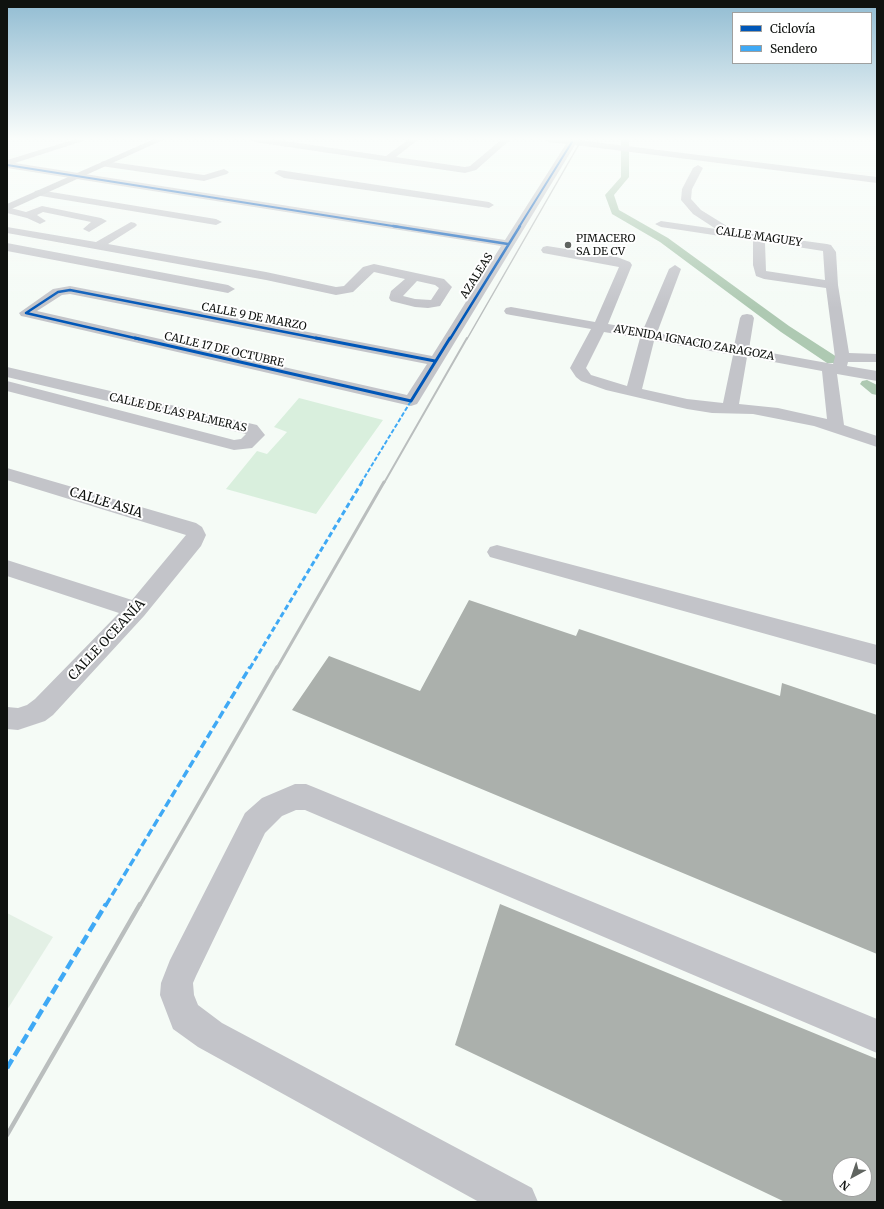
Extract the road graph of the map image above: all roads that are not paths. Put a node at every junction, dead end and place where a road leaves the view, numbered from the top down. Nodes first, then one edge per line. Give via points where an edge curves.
1 (34, 195) edge
2 (53, 195) edge
3 (121, 195) edge
4 (195, 195) edge
5 (424, 195) edge
6 (538, 195) edge
7 (686, 195) edge
8 (199, 196) junction
9 (102, 204) junction
10 (489, 205) dead end
11 (271, 207) junction
12 (7, 209) edge
13 (166, 214) junction
14 (27, 215) junction
15 (262, 217) dead end
16 (40, 221) junction
17 (216, 222) dead end
18 (661, 224) dead end
19 (131, 225) dead end
20 (89, 229) dead end
21 (11, 230) edge
22 (731, 233) junction
23 (47, 236) junction
24 (758, 237) junction
25 (508, 244) junction
26 (98, 246) junction
27 (7, 247) edge
28 (547, 250) dead end
29 (675, 269) dead end
30 (414, 276) dead end
31 (832, 285) junction
32 (228, 289) dead end
33 (511, 311) dead end
34 (33, 316) joint
35 (747, 318) dead end
36 (600, 326) junction
37 (648, 336) junction
38 (740, 352) junction
39 (877, 358) edge
40 (435, 362) junction
41 (837, 365) junction
42 (7, 372) edge
43 (877, 376) edge
44 (58, 384) junction
45 (7, 386) edge
46 (633, 392) junction
47 (43, 396) junction
48 (411, 401) joint
49 (730, 409) junction
50 (836, 427) junction
51 (877, 442) edge
52 (7, 474) edge
53 (194, 541) joint
54 (497, 552) dead end
55 (7, 568) edge
56 (136, 610) junction
57 (877, 655) edge
58 (7, 718) edge
59 (877, 1036) edge
60 (518, 1202) edge

1 - 12 main road
2 - 9 street
3 - 9 street
4 - 8 street
5 - 10 street
6 - 25 street, AZALEAS
7 - 22 street via 686,200 697,212
8 - 11 street
8 - 13 street
9 - 13 street
11 - 15 street
11 - 25 street
12 - 14 street
13 - 17 street
14 - 16 street
14 - 20 street via 42,209 101,221
16 - 21 street
16 - 23 street via 46,228
18 - 22 street, CALLE MAGUEY via 691,234
19 - 26 street
21 - 23 street
22 - 24 street, CALLE MAGUEY
23 - 26 street
24 - 31 street, CALLE MAGUEY via 828,248
24 - 31 street via 760,273 770,278
25 - 40 street, AZALEAS
26 - 30 street via 336,291 348,288 367,270 372,269
27 - 32 street
28 - 36 street via 623,263 626,268
29 - 37 street
31 - 41 street
33 - 36 street, AVENIDA IGNACIO ZARAGOZA
34 - 40 street, CALLE 9 DE MARZO via 26,313 58,292 70,290
34 - 48 street, CALLE 17 DE OCTUBRE
35 - 38 street
36 - 37 street, AVENIDA IGNACIO ZARAGOZA
36 - 46 street via 578,368 580,374 594,382
37 - 38 street, AVENIDA IGNACIO ZARAGOZA
37 - 46 street
38 - 41 street, AVENIDA IGNACIO ZARAGOZA
38 - 49 street
39 - 41 street
40 - 48 street, AZALEAS
41 - 43 street, AVENIDA IGNACIO ZARAGOZA
41 - 50 street
42 - 44 street, CALLE DE LAS PALMERAS
44 - 47 street
44 - 47 street, CALLE DE LAS PALMERAS via 251,429 256,435 246,444 234,445
45 - 47 street, CALLE DE LAS PALMERAS
46 - 49 street via 687,404
49 - 50 street via 778,413
50 - 51 street
52 - 53 street, CALLE ASIA via 189,528 195,532
53 - 56 street, CALLE OCEANÍA
54 - 57 street
55 - 56 street
56 - 58 street, CALLE OCEANÍA via 36,713 18,719
59 - 60 street via 306,797 295,797 272,807 255,823 181,971 177,995 185,1017 210,1035

